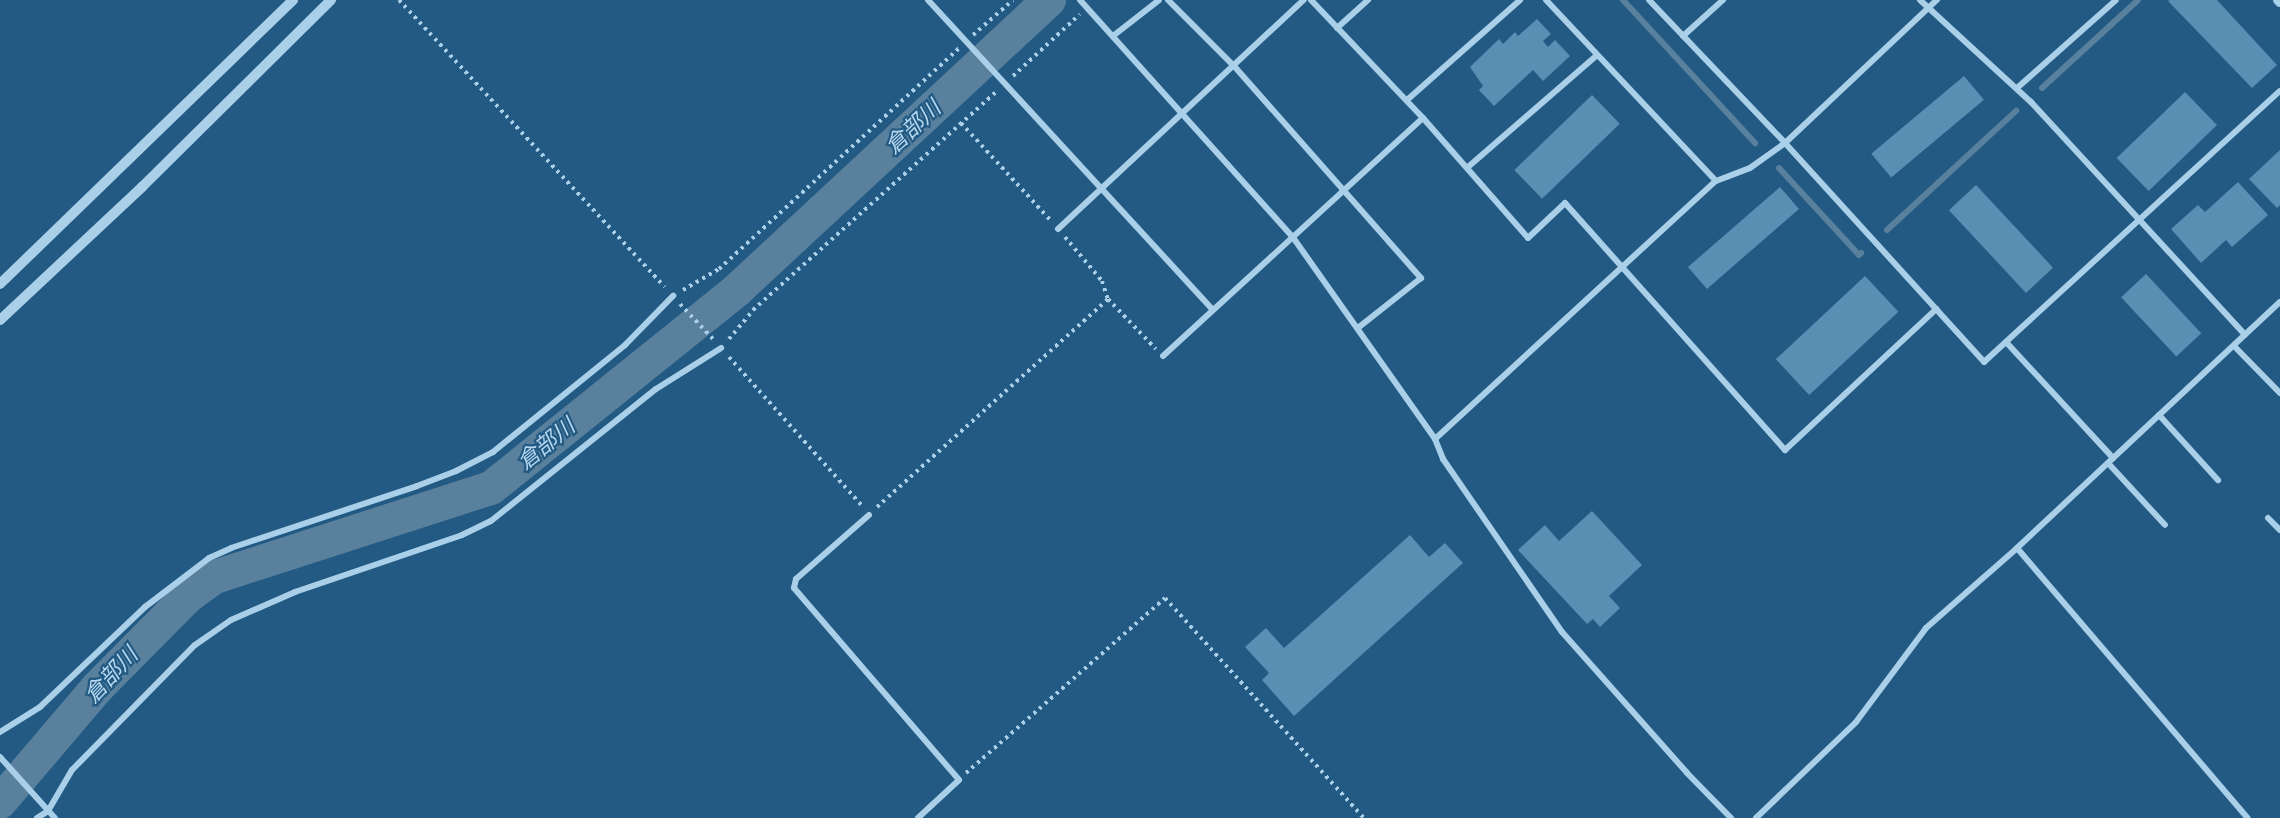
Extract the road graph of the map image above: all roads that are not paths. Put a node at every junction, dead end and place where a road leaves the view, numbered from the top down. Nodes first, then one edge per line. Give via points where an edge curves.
1 (293, 0) edge
2 (331, 0) edge
3 (928, 0) edge
4 (1080, 0) edge
5 (1160, 0) edge
6 (1168, 0) edge
7 (1304, 0) edge
8 (1311, 0) edge
9 (1368, 0) edge
10 (1520, 0) edge
11 (1546, 0) edge
12 (1648, 0) edge
13 (1724, 0) edge
14 (1920, 0) edge
15 (1937, 0) edge
16 (2116, 0) edge
17 (1928, 8) junction
18 (1337, 28) junction
19 (1113, 36) junction
20 (1683, 36) junction
21 (1596, 56) junction
22 (1234, 66) junction
23 (2016, 88) junction
24 (2280, 91) edge
25 (1407, 100) junction
26 (1183, 113) junction
27 (1423, 118) junction
28 (1785, 143) junction
29 (1468, 167) junction
30 (1716, 181) junction
31 (1100, 189) junction
32 (1344, 190) junction
33 (2141, 220) junction
34 (1058, 229) road end
35 (1292, 236) junction
36 (1620, 267) junction
37 (0, 284) edge
38 (673, 296) road end
39 (2280, 302) edge
40 (1212, 309) junction
41 (1936, 309) junction
42 (0, 320) edge
43 (1358, 328) junction
44 (2245, 335) junction
45 (2006, 342) junction
46 (2234, 346) junction
47 (721, 348) road end
48 (1163, 356) road end
49 (2280, 393) edge
50 (2159, 415) junction
51 (1436, 439) junction
52 (2111, 460) junction
53 (2218, 480) dead end
54 (869, 515) road end
55 (2268, 518) dead end
56 (2164, 525) dead end
57 (2280, 530) edge
58 (2017, 548) junction
59 (0, 732) edge
60 (0, 757) edge
61 (48, 811) junction
62 (37, 818) edge
63 (55, 818) edge
64 (918, 818) edge
65 (1731, 818) edge
66 (1756, 818) edge
67 (2248, 818) edge

1 - 37 street
2 - 42 street via 142,187
3 - 31 street
4 - 19 street
5 - 19 street
6 - 22 street
7 - 22 street
8 - 18 street
9 - 18 street
10 - 25 street
11 - 21 street
12 - 20 street
13 - 20 street
14 - 17 street
15 - 17 street
16 - 23 street
17 - 23 street
17 - 28 street
18 - 25 street
19 - 26 street
20 - 28 street
21 - 29 street
21 - 30 street
22 - 26 street
22 - 32 street
23 - 33 street
24 - 33 street
25 - 27 street
26 - 31 street
26 - 35 street
27 - 29 street
27 - 32 street
28 - 30 street via 1750,168
28 - 41 street
29 - 36 street via 1528,237 1565,203
30 - 36 street
31 - 34 street
31 - 40 street
32 - 35 street
32 - 43 street via 1421,278
33 - 44 street
33 - 45 street
35 - 40 street
35 - 43 street
36 - 41 street via 1785,450
36 - 51 street
38 - 59 street via 625,345 493,452 417,486 209,558 145,607 40,707
39 - 44 street
40 - 48 street
41 - 45 street via 1984,362
43 - 51 street
44 - 46 street
45 - 52 street
46 - 49 street
46 - 50 street
47 - 61 street via 656,389 491,520 462,535 295,592 231,620 195,645 72,770
50 - 52 street
50 - 53 street
51 - 65 street via 1443,459 1562,632
52 - 56 street
52 - 58 street
54 - 64 street via 796,579 794,588 959,780
55 - 57 street
58 - 66 street via 1926,628 1856,722
58 - 67 street
60 - 61 street
61 - 62 street
61 - 63 street

